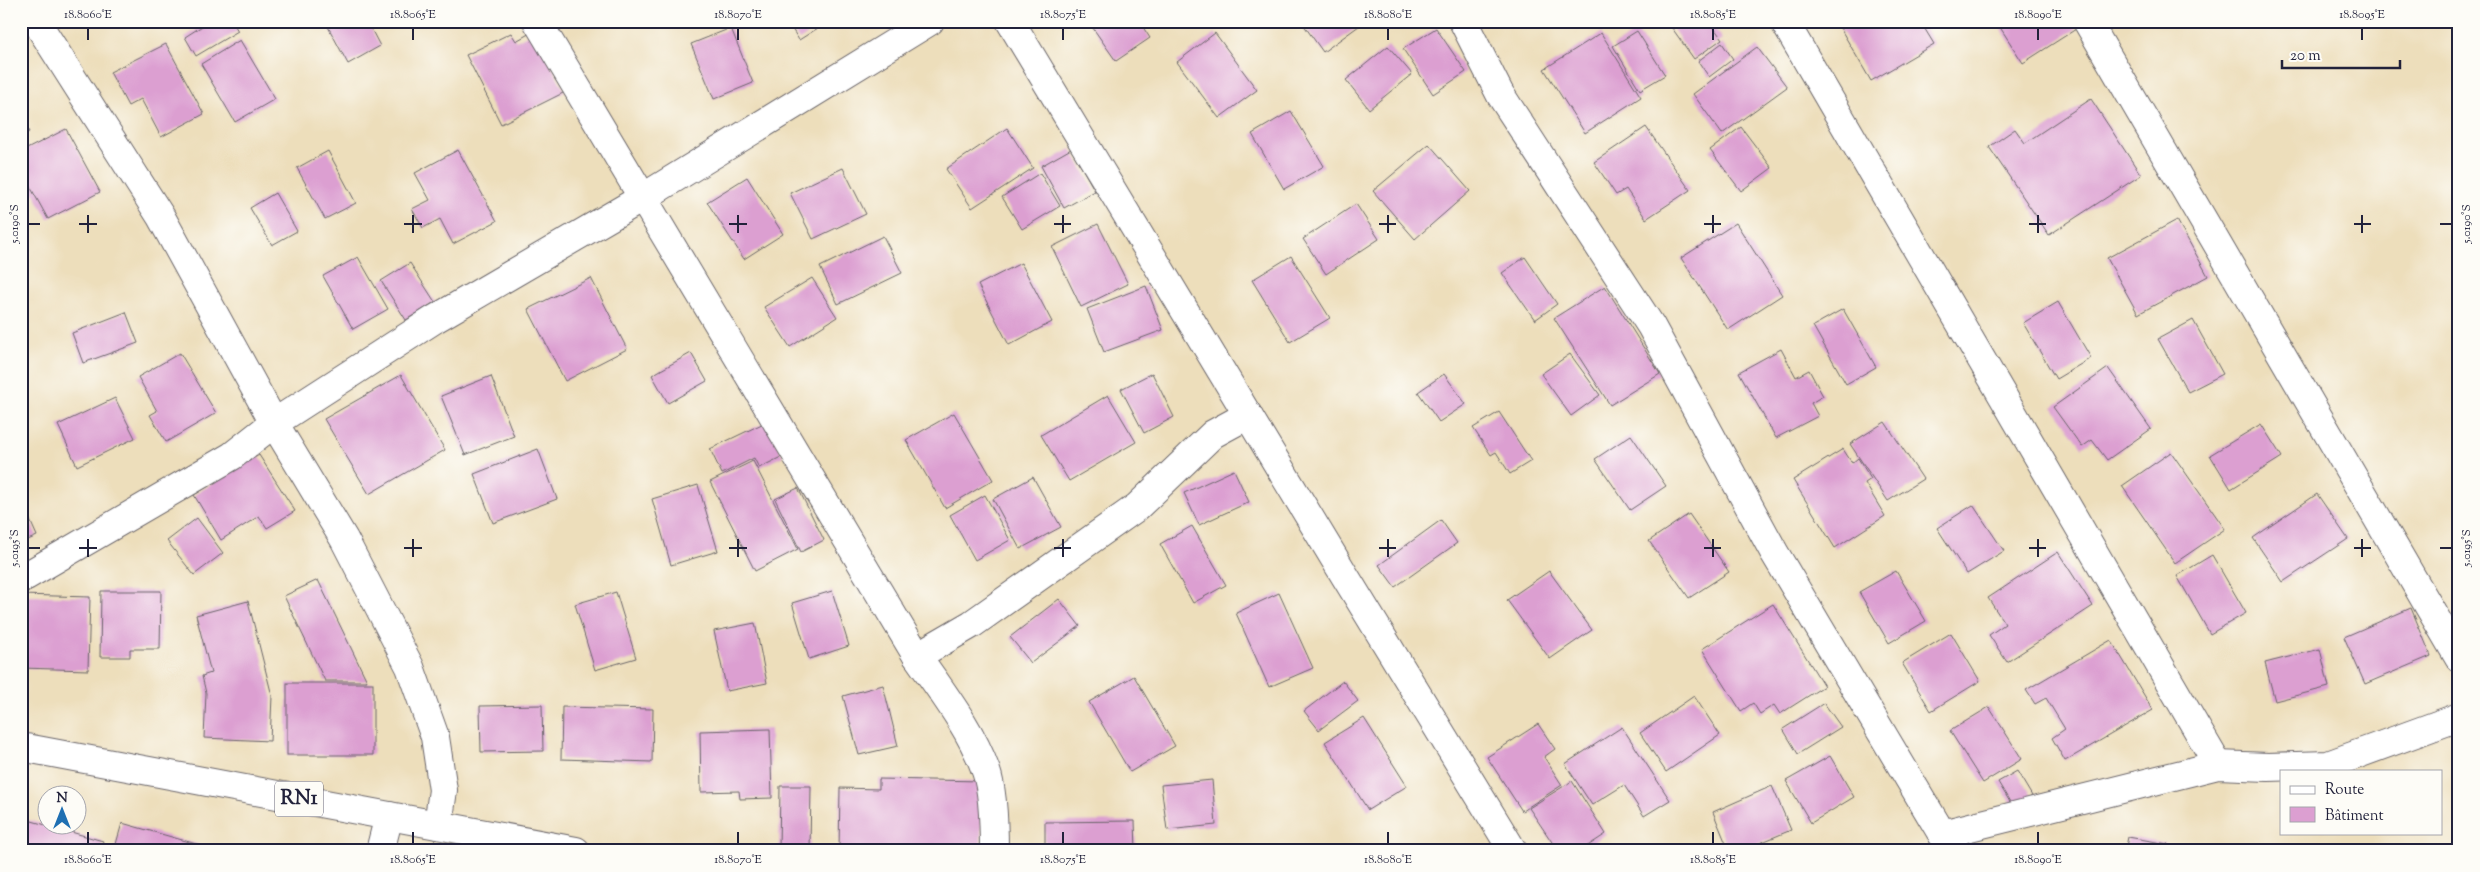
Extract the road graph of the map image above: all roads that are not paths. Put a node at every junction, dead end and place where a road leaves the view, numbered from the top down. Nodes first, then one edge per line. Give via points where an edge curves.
1 (36, 21) edge
2 (537, 21) edge
3 (930, 21) edge
4 (1010, 21) edge
5 (1463, 21) edge
6 (1784, 21) edge
7 (2087, 21) edge
8 (644, 197) junction
9 (1248, 415) junction
10 (274, 423) junction
11 (21, 579) edge
12 (917, 656) junction
13 (2459, 658) edge
14 (2459, 717) edge
15 (21, 747) edge
16 (2218, 765) junction
17 (389, 816) junction
18 (438, 825) junction
19 (1949, 842) edge
20 (380, 851) edge
21 (576, 851) edge
22 (994, 851) edge
23 (1513, 851) edge

1 - 10 main road via 161,217
2 - 8 main road
3 - 8 main road
4 - 9 main road
5 - 19 main road via 1500,94 1651,326 1774,552
6 - 16 main road
7 - 13 main road
8 - 10 main road via 435,319
8 - 12 main road
9 - 12 main road via 1214,434 1137,507 972,624
9 - 23 main road
10 - 11 main road via 232,456
10 - 18 main road via 344,539 410,666 435,737 443,790
12 - 22 main road via 969,734 987,772
14 - 16 main road via 2328,765
15 - 17 main road, RN1
16 - 19 main road
17 - 18 main road, RN1
17 - 20 main road
18 - 21 main road, RN1

